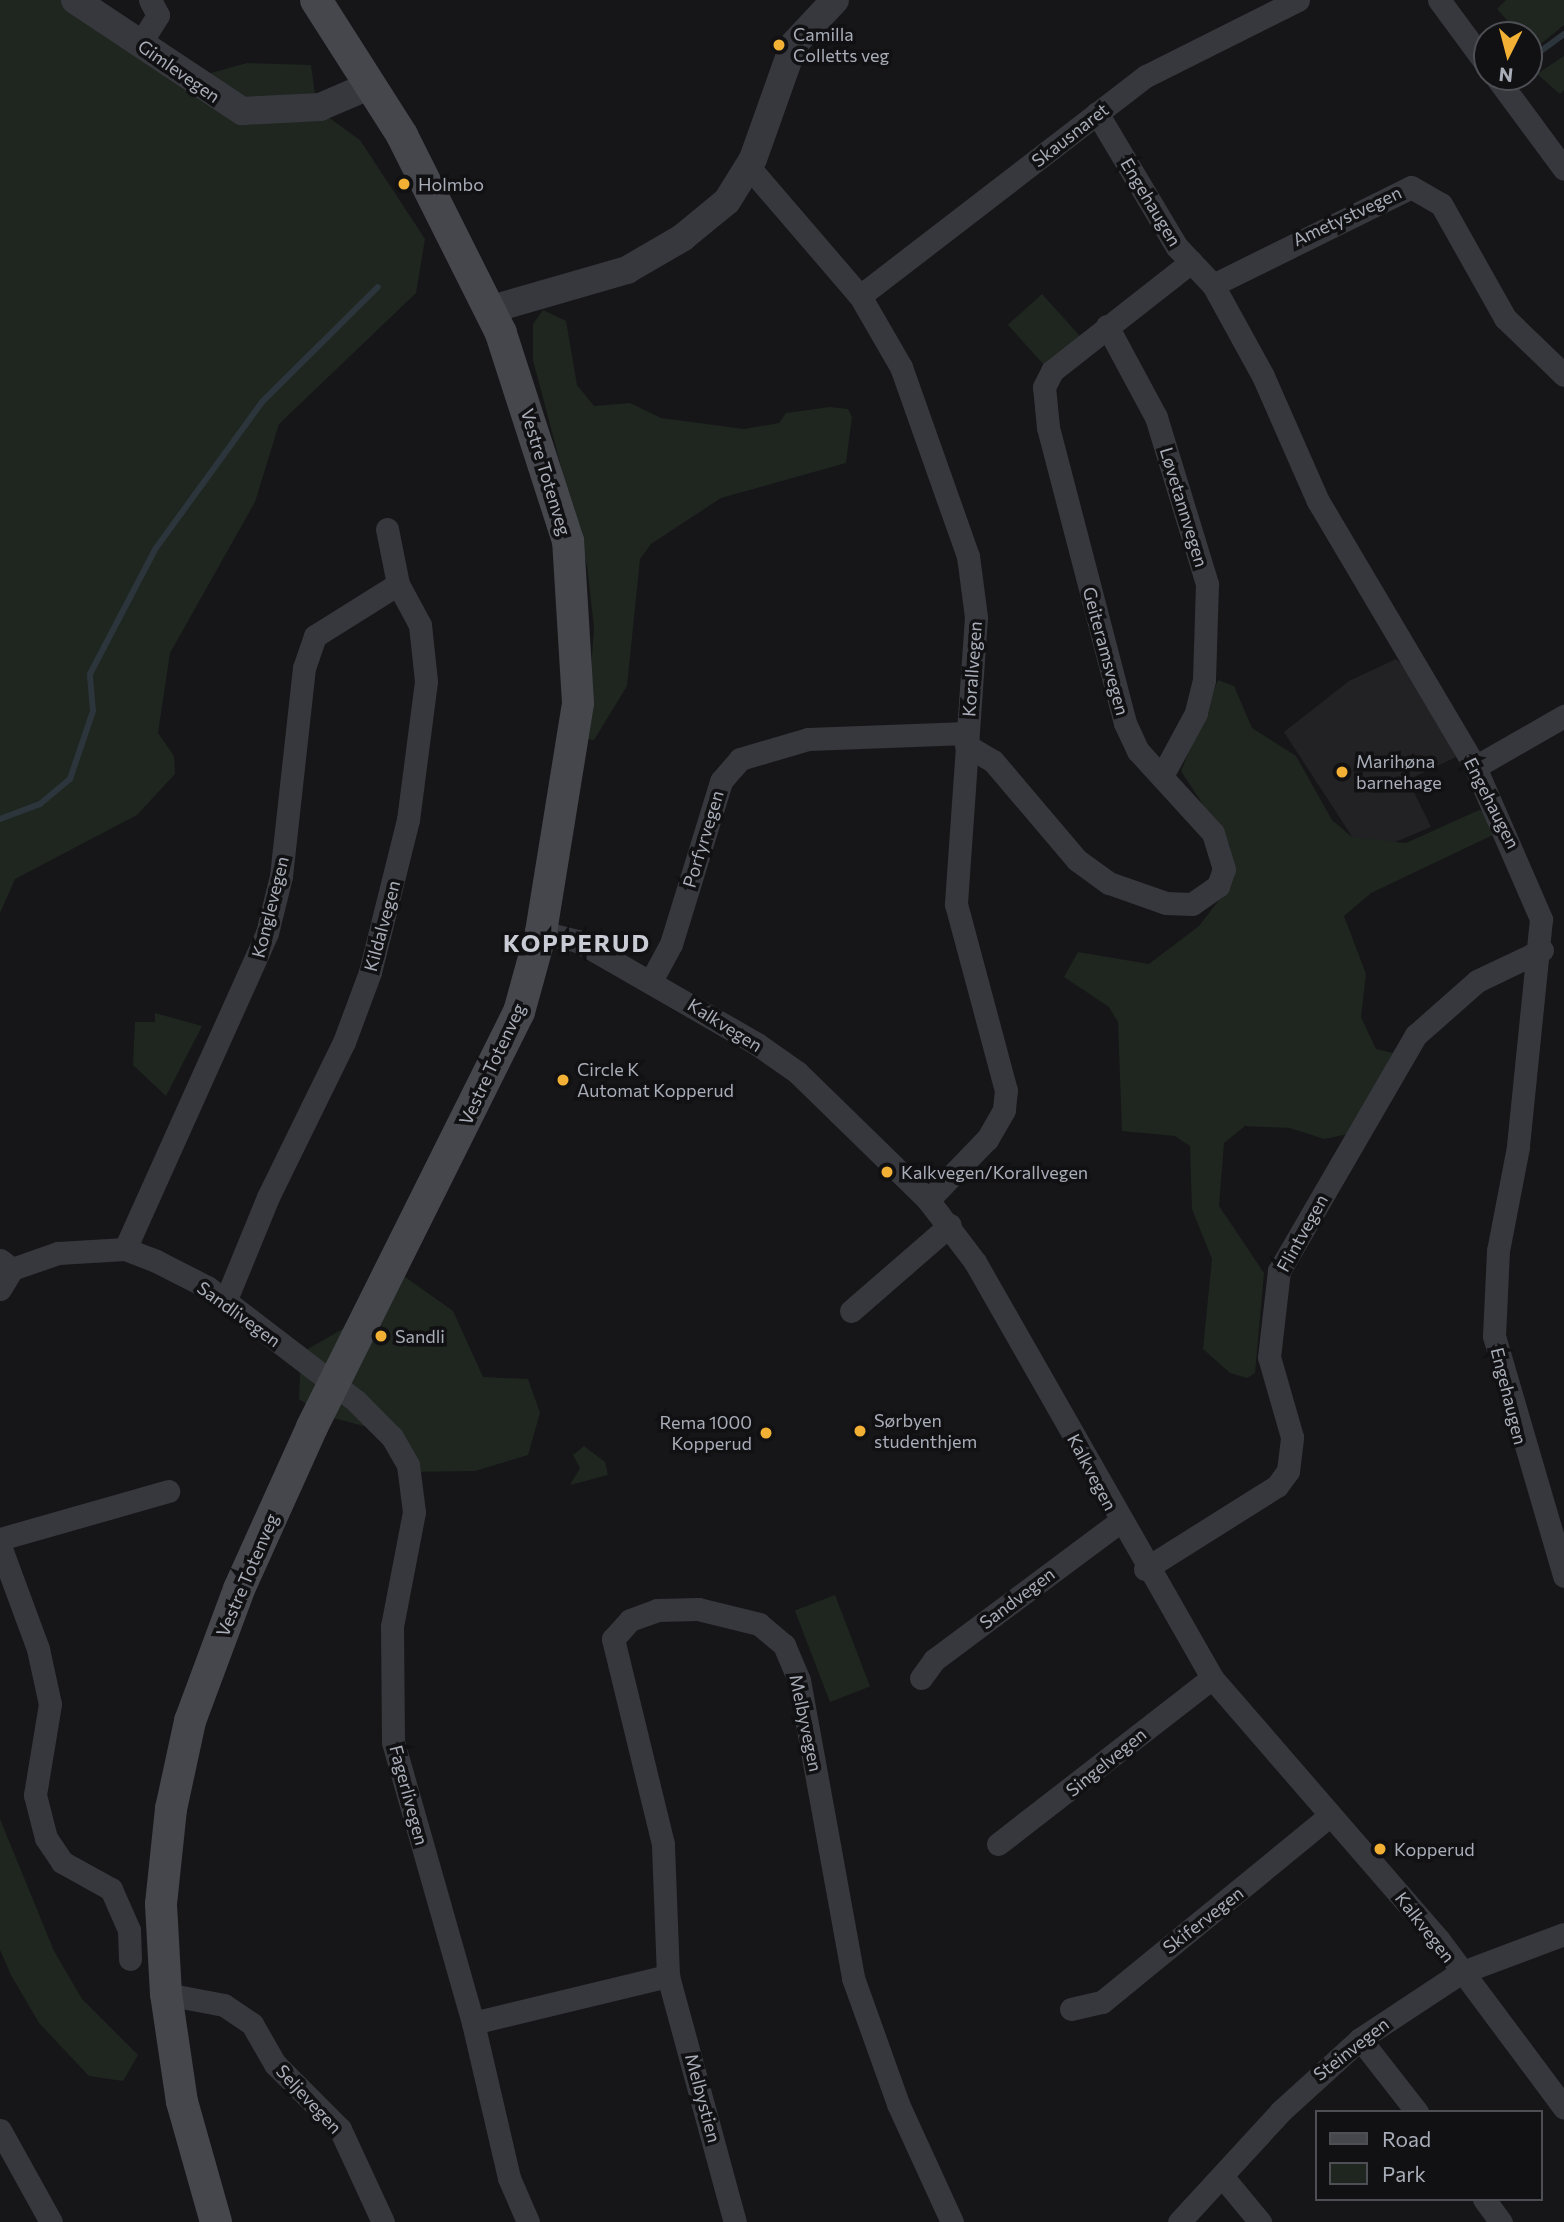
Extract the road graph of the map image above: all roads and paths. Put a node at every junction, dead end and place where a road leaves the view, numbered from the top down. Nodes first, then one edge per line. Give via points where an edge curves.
1 (75, 0) edge
2 (150, 0) edge
3 (316, 0) edge
4 (1298, 0) edge
5 (1439, 0) edge
6 (822, 4) edge
7 (140, 44) junction
8 (1473, 46) edge
9 (371, 85) junction
10 (1506, 91) edge
11 (1097, 113) junction
12 (748, 166) junction
13 (1564, 169) edge
14 (1191, 262) junction
15 (1213, 285) junction
16 (860, 296) junction
17 (492, 309) junction
18 (1107, 326) junction
19 (1564, 375) edge
20 (387, 529) dead end
21 (398, 584) junction
22 (1564, 716) edge
23 (967, 739) junction
24 (1475, 767) junction
25 (1161, 776) junction
26 (541, 932) junction
27 (1542, 950) junction
28 (651, 981) junction
29 (928, 1200) junction
30 (950, 1226) junction
31 (125, 1249) junction
32 (4, 1273) edge
33 (225, 1302) junction
34 (851, 1311) dead end
35 (337, 1386) junction
36 (168, 1491) dead end
37 (1119, 1522) junction
38 (0, 1539) edge
39 (0, 1546) edge
40 (1145, 1569) junction
41 (1564, 1576) edge
42 (921, 1678) dead end
43 (1212, 1678) junction
44 (1329, 1816) junction
45 (998, 1843) dead end
46 (1555, 1936) edge
47 (1564, 1955) edge
48 (130, 1959) dead end
49 (1460, 1973) junction
50 (668, 1976) junction
51 (166, 1994) junction
52 (1071, 2009) dead end
53 (473, 2023) junction
54 (1360, 2039) junction
55 (1564, 2108) edge
56 (1415, 2110) edge
57 (0, 2130) edge
58 (1222, 2176) junction
59 (1485, 2201) edge
60 (51, 2222) edge
61 (216, 2222) edge
62 (383, 2222) edge
63 (528, 2222) edge
64 (735, 2222) edge
65 (952, 2222) edge
66 (1179, 2222) edge
67 (1260, 2222) edge
68 (1501, 2222) edge

1 - 7 street, Gimlevegen
2 - 7 street via 158,15
3 - 9 main road, Vestre Totenveg
4 - 11 street, Skausnaret via 1146,76
5 - 8 street
6 - 12 street via 794,44
7 - 9 street, Gimlevegen via 242,111 320,107
9 - 17 main road, Vestre Totenveg
10 - 13 street
11 - 14 street, Engehaugen
11 - 16 street, Skausnaret via 916,260
12 - 16 street, Korallvegen
12 - 17 street via 727,201 682,238 626,270
14 - 15 street, Engehaugen
14 - 18 street, Geiteramsvegen
15 - 19 street, Ametystvegen via 1411,187 1441,204 1504,318
15 - 24 street, Engehaugen via 1263,376 1318,501
16 - 23 street, Korallvegen via 901,367 968,556 976,617
17 - 26 main road, Vestre Totenveg via 568,541 578,703
18 - 25 street, Løvetannvegen via 1156,416 1206,584 1204,680 1196,713
18 - 25 street, Geiteramsvegen via 1052,371 1044,387 1048,427 1110,678 1139,751
20 - 21 street, Kildalvegen
21 - 31 street, Konglevegen via 315,636 304,668 281,876 267,933
21 - 33 street, Kildalvegen via 420,625 426,681 423,743 387,911 344,1042 268,1197
22 - 24 street
23 - 25 street, Geiteramsvegen via 993,761 1077,860 1109,883 1166,903 1192,904 1218,886 1222,852 1213,833
23 - 28 street, Porfyrvegen via 808,739 740,759 721,781 671,944
23 - 29 street, Korallvegen via 956,904 1006,1090 988,1139
24 - 27 street, Engehaugen via 1541,919
26 - 28 street, Kalkvegen via 578,941
26 - 35 main road, Vestre Totenveg via 519,1012
27 - 40 street, Flintvegen via 1466,988 1416,1035 1288,1253 1271,1308 1269,1348 1292,1437 1289,1471 1277,1486
27 - 41 street, Engehaugen via 1498,1251 1494,1336
28 - 29 street, Kalkvegen via 797,1072
29 - 30 street, Kalkvegen
30 - 34 street
30 - 37 street, Kalkvegen via 1011,1323
31 - 32 street via 58,1253
31 - 33 street, Sandlivegen
33 - 35 street, Sandlivegen
35 - 51 main road, Vestre Totenveg via 312,1427 239,1589 190,1721 170,1809 161,1904
35 - 53 street, Fagerlivegen via 393,1437 408,1465 414,1513 392,1626 393,1742
36 - 38 street
37 - 40 street, Kalkvegen
37 - 42 street, Sandvegen via 934,1660
39 - 48 street via 38,1649 50,1704 35,1795 46,1838 62,1862 111,1889 129,1930
40 - 43 street, Kalkvegen
43 - 44 street, Kalkvegen
43 - 45 street, Singelvegen
44 - 49 street, Kalkvegen
44 - 52 street, Skifervegen via 1102,2002
46 - 47 street
46 - 49 street, Steinvegen
49 - 54 street, Steinvegen
49 - 55 street, Kalkvegen
50 - 53 street
50 - 64 street, Melbystien
50 - 65 street, Melbyvegen via 663,1844 613,1639 641,1615 698,1609 760,1624 784,1645 794,1668 853,1978 898,2104
51 - 61 main road, Vestre Totenveg via 182,2102
51 - 62 street, Seljevegen via 224,2005 252,2024 275,2064 340,2129
53 - 63 street, Fagerlivegen via 509,2178
54 - 56 street
54 - 58 street, Steinvegen via 1281,2111
57 - 60 street
58 - 66 street, Steinvegen
58 - 67 street
59 - 68 street

